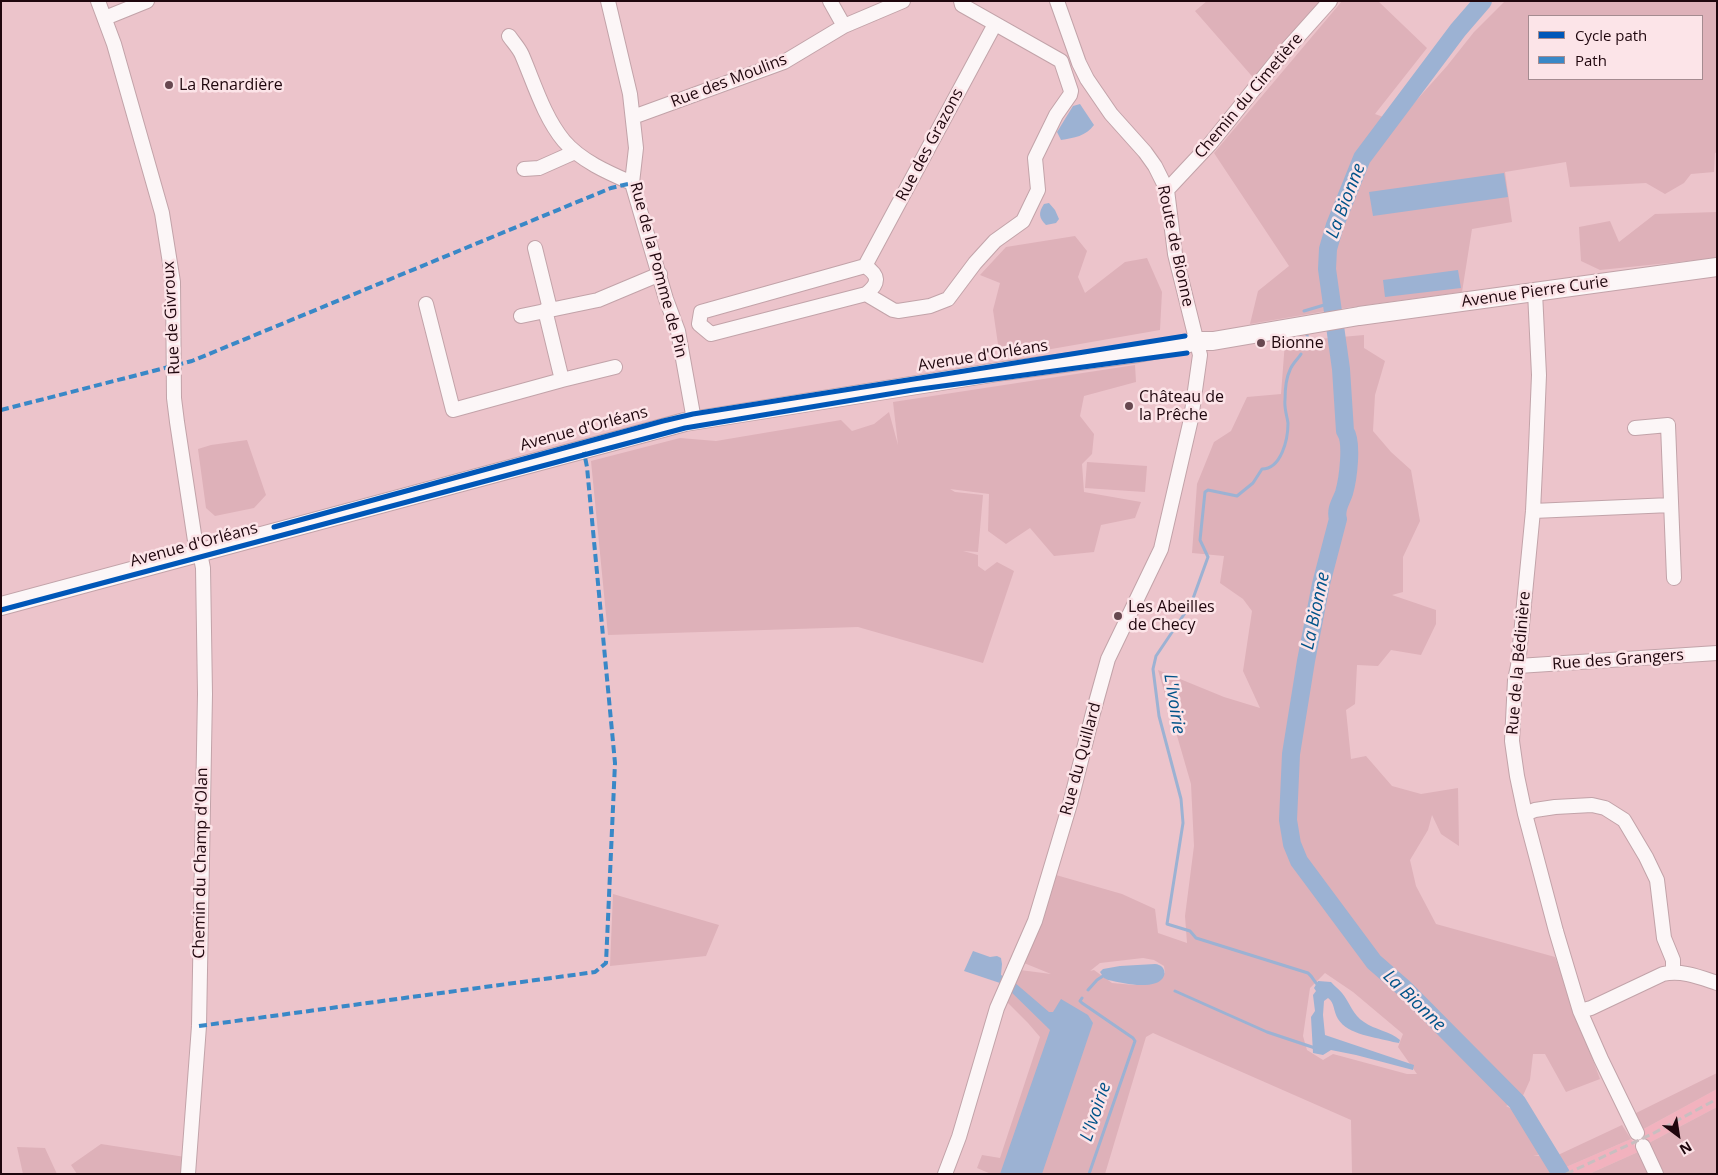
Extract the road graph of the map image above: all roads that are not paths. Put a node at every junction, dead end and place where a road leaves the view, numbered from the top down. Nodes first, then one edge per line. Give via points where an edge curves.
1 (98, 1) edge
2 (147, 1) edge
3 (608, 1) edge
4 (830, 1) edge
5 (903, 1) edge
6 (961, 1) edge
7 (1057, 1) edge
8 (1330, 1) edge
9 (105, 18) junction
10 (995, 24) junction
11 (844, 26) junction
12 (509, 36) dead end
13 (633, 117) junction
14 (575, 152) junction
15 (524, 168) dead end
16 (632, 183) junction
17 (1166, 190) junction
18 (535, 248) dead end
19 (865, 266) junction
20 (1717, 267) edge
21 (660, 274) junction
22 (1535, 292) junction
23 (866, 294) junction
24 (426, 304) dead end
25 (547, 310) junction
26 (521, 316) dead end
27 (1320, 322) joint
28 (699, 324) junction
29 (678, 331) junction
30 (1196, 341) junction
31 (615, 367) dead end
32 (562, 380) junction
33 (694, 420) junction
34 (1635, 428) dead end
35 (1672, 505) junction
36 (1533, 511) junction
37 (199, 553) junction
38 (1674, 578) dead end
39 (1, 606) edge
40 (1717, 653) edge
41 (1518, 666) junction
42 (1525, 814) junction
43 (1673, 972) junction
44 (1717, 983) edge
45 (1580, 1011) junction
46 (1636, 1133) dead end
47 (1643, 1146) dead end
48 (188, 1174) edge
49 (945, 1174) edge
50 (1656, 1174) edge

1 - 9 street, Rue de Givroux
2 - 9 street
3 - 13 street, Rue de la Pomme de Pin
4 - 11 street
5 - 11 street, Rue des Moulins
6 - 10 street via 962,5
7 - 17 street, Route de Bionne via 1087,79 1112,114 1146,152
8 - 17 street, Chemin du Cimetière via 1278,58 1210,144
9 - 37 street, Rue de Givroux via 162,212 173,282 176,414
10 - 19 street, Rue des Grazons
10 - 23 street via 1061,61 1071,91 1035,158 1038,190 1024,221 995,240 948,299 930,306 898,311
11 - 13 street, Rue des Moulins via 784,62
12 - 14 street via 521,53 546,112 563,140
13 - 16 street, Rue de la Pomme de Pin via 636,148
14 - 15 street via 539,168
14 - 16 street
16 - 21 street, Rue de la Pomme de Pin
17 - 30 street, Route de Bionne via 1175,254
18 - 25 street
19 - 23 street via 872,270 876,281
19 - 28 street via 700,312
20 - 22 main road, Avenue Pierre Curie
21 - 25 street via 598,300
21 - 29 street, Rue de la Pomme de Pin
22 - 27 main road, Avenue Pierre Curie
22 - 36 street, Rue de la Bédinière via 1539,375
23 - 28 street via 711,334
24 - 32 street via 453,410
25 - 26 street
25 - 32 street
27 - 30 main road, Avenue d'Orléans via 1213,341
28 - 29 street
29 - 33 street, Rue de la Pomme de Pin
30 - 33 main road, Avenue d'Orléans via 1138,353
30 - 49 street, Rue du Quillard via 1200,355 1191,419 1161,549 1108,659 1035,921 997,1008
31 - 32 street
33 - 37 main road, Avenue d'Orléans
34 - 35 street via 1668,425
35 - 36 street
35 - 38 street
36 - 41 street, Rue de la Bédinière
37 - 39 main road, Avenue d'Orléans
37 - 48 street, Chemin du Champ d'Olan via 203,568 205,694 199,1026
40 - 41 street, Rue des Grangers
41 - 42 street, Rue de la Bédinière via 1512,741
42 - 43 street via 1555,807 1592,805 1605,808 1624,820 1657,880 1664,938 1673,960
42 - 45 street, Rue de la Bédinière
43 - 44 street
43 - 45 street
45 - 46 street, Rue de la Bédinière
47 - 50 street

